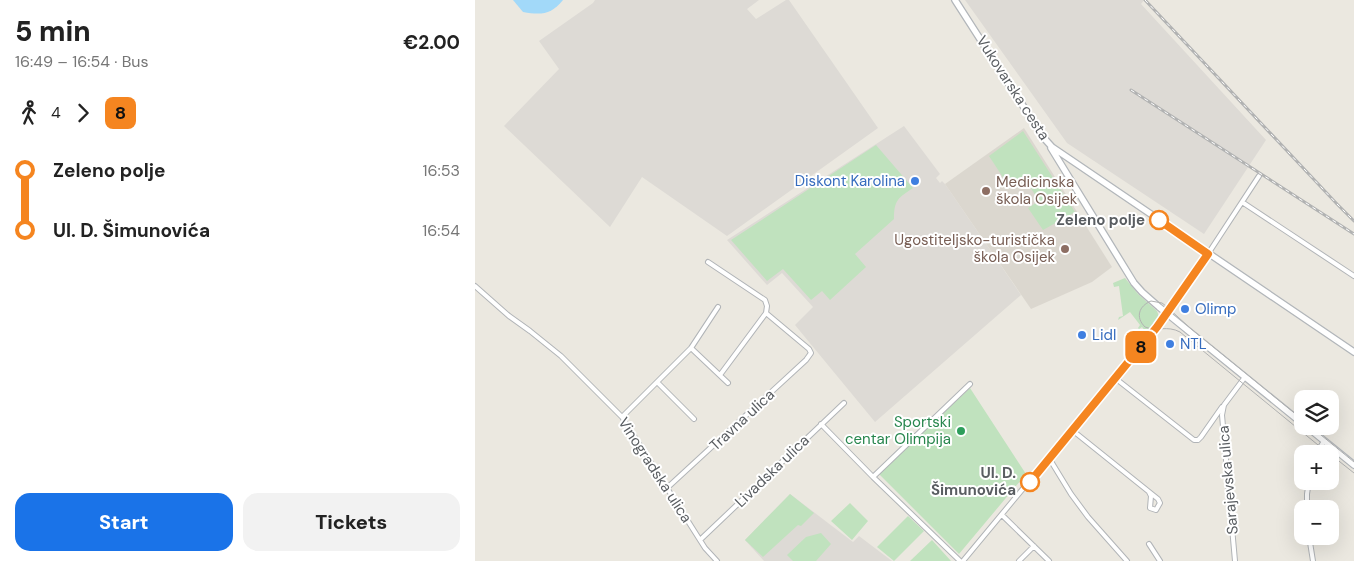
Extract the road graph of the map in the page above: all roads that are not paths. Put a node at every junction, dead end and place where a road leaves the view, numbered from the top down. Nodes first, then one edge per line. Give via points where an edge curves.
1 (955, 0) edge
2 (1049, 144) junction
3 (1259, 176) dead end
4 (1242, 202) junction
5 (1208, 254) junction
6 (708, 262) dead end
7 (1354, 276) edge
8 (475, 286) edge
9 (718, 308) dead end
10 (766, 313) junction
11 (1167, 314) junction
12 (691, 348) junction
13 (1354, 352) edge
14 (720, 375) junction
15 (1245, 377) junction
16 (1115, 378) junction
17 (657, 382) junction
18 (727, 383) dead end
19 (970, 384) dead end
20 (844, 403) dead end
21 (1223, 405) junction
22 (622, 417) junction
23 (1294, 417) edge
24 (694, 419) dead end
25 (821, 424) junction
26 (1072, 430) junction
27 (1317, 435) edge
28 (1325, 441) junction
29 (1322, 445) edge
30 (1049, 458) junction
31 (1354, 465) edge
32 (873, 477) junction
33 (667, 488) junction
34 (1149, 492) dead end
35 (1002, 515) junction
36 (700, 540) junction
37 (1149, 544) dead end
38 (1310, 545) edge
39 (1034, 546) junction
40 (717, 561) edge
41 (959, 561) edge
42 (963, 561) edge
43 (1019, 561) edge
44 (1049, 561) edge
45 (1127, 561) edge
46 (1160, 561) edge
47 (1235, 561) edge
48 (1313, 561) edge

1 - 2 main road, Vukovarska cesta
2 - 5 main road, Vukovarska cesta
2 - 11 main road via 1136,285
3 - 4 street
4 - 5 street
4 - 7 street
5 - 11 street
5 - 13 main road, Vukovarska cesta
6 - 10 street via 765,300
8 - 22 street, Vinogradska ulica via 561,356
9 - 12 street
10 - 14 street
10 - 33 street, Travna ulica via 811,353
11 - 15 main road
11 - 16 street
12 - 14 street
12 - 17 street
14 - 18 street
15 - 21 street, Sarajevska ulica
15 - 23 main road
16 - 21 street via 1191,439 1201,437
16 - 26 street
17 - 22 street
17 - 24 street
19 - 32 street
20 - 25 street, Livadska ulica
21 - 47 street, Sarajevska ulica
22 - 33 street, Vinogradska ulica
25 - 32 street
25 - 36 street, Livadska ulica
26 - 30 street
26 - 34 street
27 - 28 main road
28 - 29 street
28 - 31 main road
30 - 35 street
30 - 45 street via 1088,517
32 - 41 street
33 - 36 street, Vinogradska ulica
35 - 39 street
35 - 42 street
36 - 40 street, Vinogradska ulica
37 - 46 street
38 - 48 street
39 - 43 street
39 - 44 street

